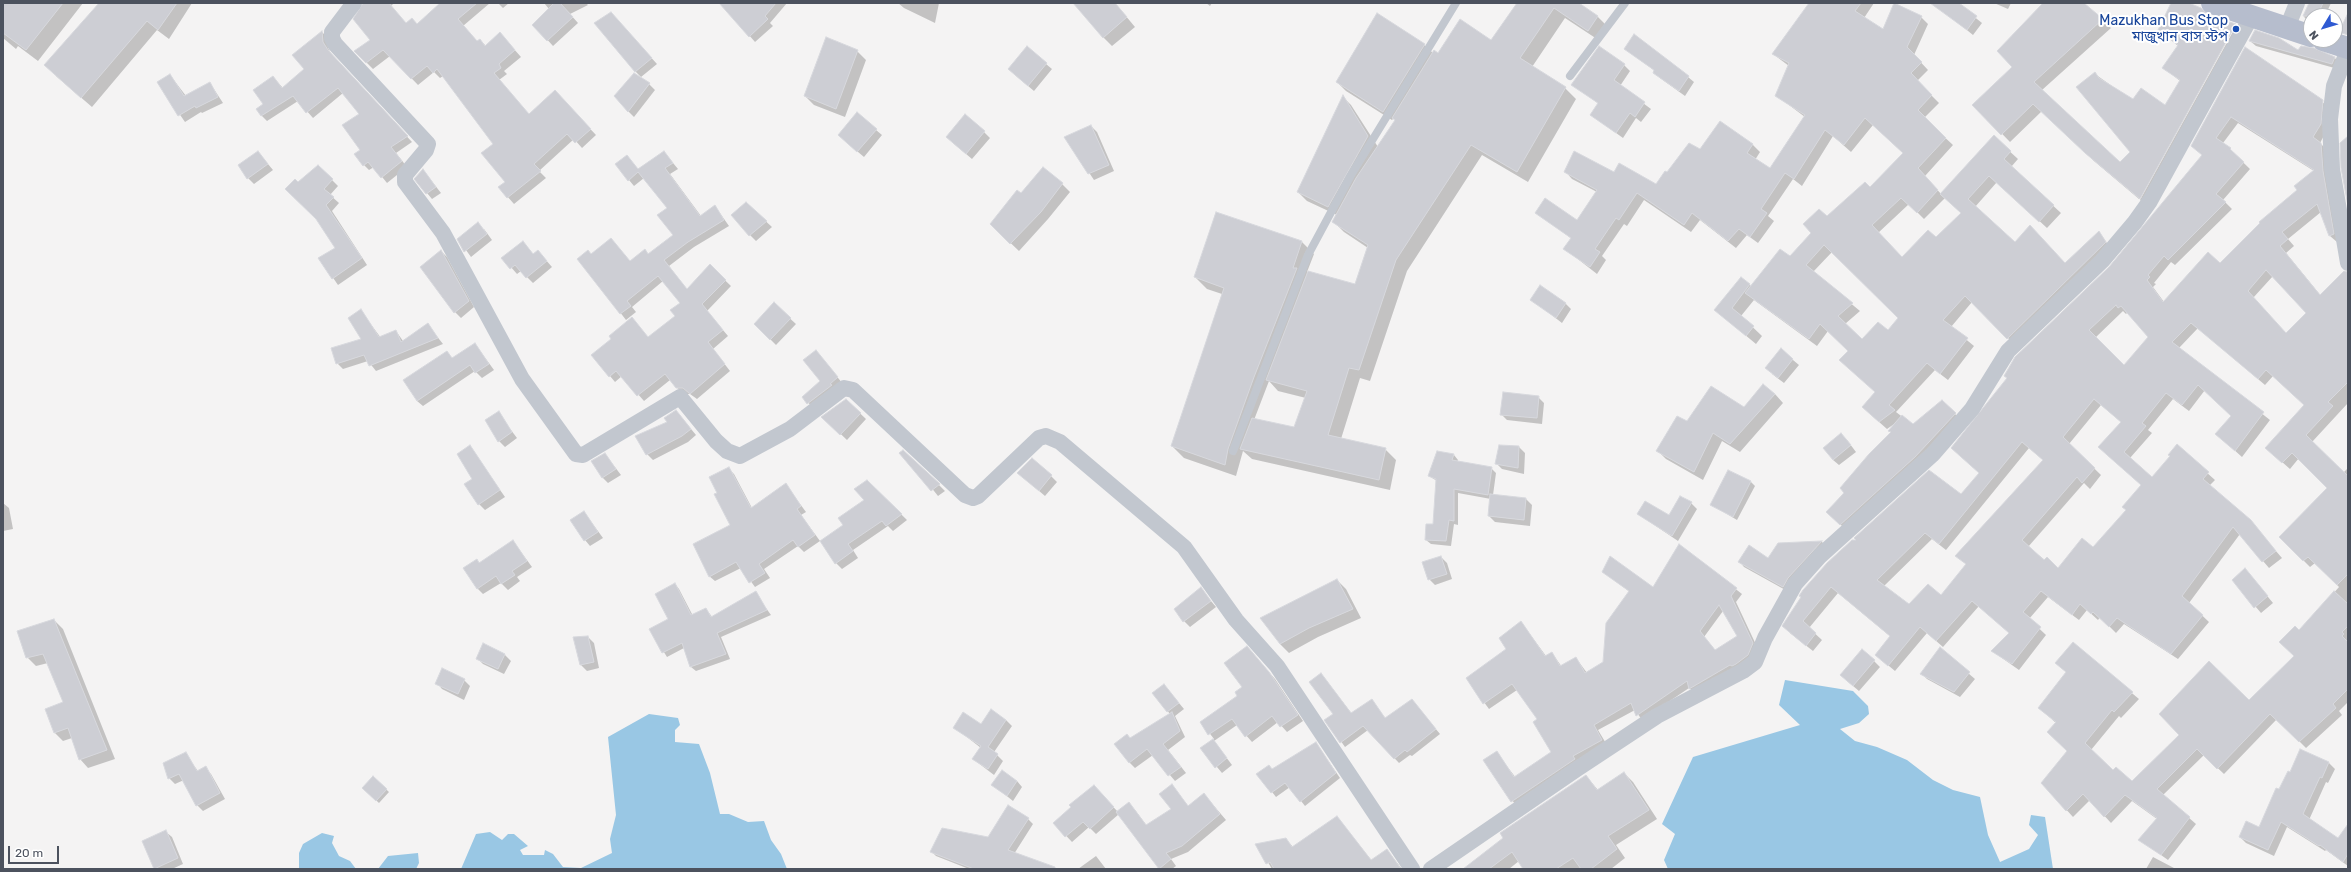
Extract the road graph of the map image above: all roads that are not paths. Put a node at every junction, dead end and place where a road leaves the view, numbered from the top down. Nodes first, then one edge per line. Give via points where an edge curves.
1 (354, 3) edge
2 (1456, 3) edge
3 (1625, 3) edge
4 (2212, 3) edge
5 (2297, 3) edge
6 (2251, 17) junction
7 (2287, 28) junction
8 (2303, 33) edge
9 (2348, 49) edge
10 (1570, 76) dead end
11 (2348, 263) edge
12 (1233, 451) dead end
13 (1412, 869) edge
14 (1431, 869) edge

1 - 13 street via 332,32 335,44 428,144 405,175 404,182 443,233 522,379 576,454 583,454 680,397 716,442 727,451 740,456 790,429 844,388 853,390 965,495 973,498 1039,438 1046,436 1060,442 1184,547 1236,620 1278,666
2 - 12 lane via 1355,168 1308,255
3 - 10 lane
4 - 6 main road
5 - 7 street
6 - 7 main road
6 - 14 street via 2150,201 2135,222 2102,261 2008,351 1972,409 1943,443 1820,556 1795,584 1765,638 1755,662 1743,672 1657,716
7 - 8 main road
9 - 11 street via 2334,86 2330,119 2332,169

